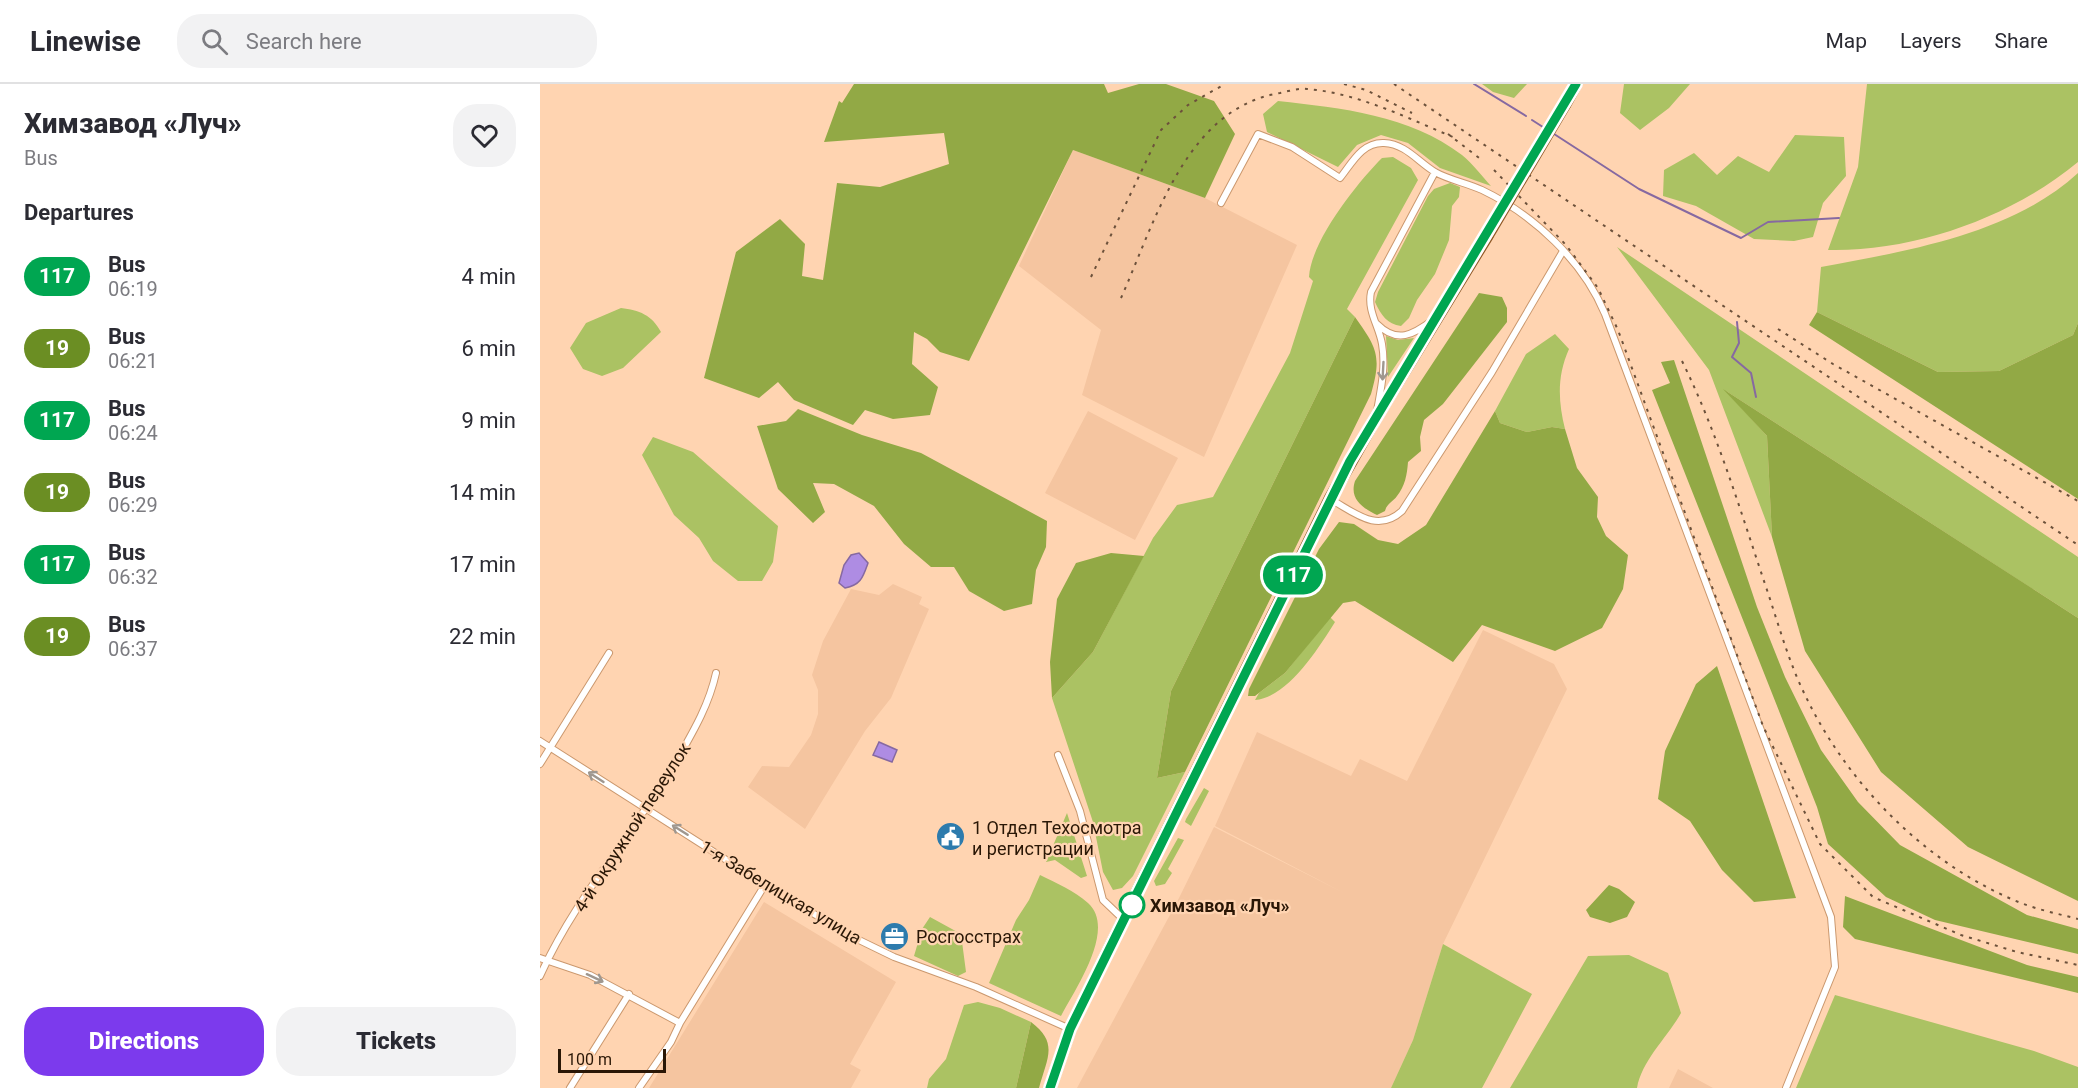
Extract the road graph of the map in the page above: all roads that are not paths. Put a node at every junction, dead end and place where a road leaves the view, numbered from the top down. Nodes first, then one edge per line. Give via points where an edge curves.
1 (1576, 84) edge
2 (1435, 172) junction
3 (1221, 203) dead end
4 (1563, 251) junction
5 (1438, 316) junction
6 (1377, 323) junction
7 (1375, 418) junction
8 (1330, 500) junction
9 (609, 653) dead end
10 (716, 673) dead end
11 (540, 741) edge
12 (551, 748) junction
13 (1058, 755) dead end
14 (540, 764) edge
15 (646, 808) junction
16 (766, 883) junction
17 (1124, 920) junction
18 (540, 958) edge
19 (548, 958) junction
20 (540, 976) edge
21 (630, 994) junction
22 (680, 1023) junction
23 (1070, 1029) junction
24 (570, 1088) edge
25 (639, 1088) edge
26 (1050, 1088) edge
27 (1786, 1088) edge

1 - 5 highway, bridge
2 - 3 street via 1406,149 1384,143 1362,149 1340,178 1292,147 1258,134
2 - 4 street via 1491,195
2 - 6 street via 1374,286 1370,303
4 - 8 street via 1492,372 1402,511 1378,523
4 - 27 street via 1587,278 1605,314 1831,917 1835,967
5 - 6 street via 1403,337 1389,334
5 - 7 highway
6 -> 7 street via 1384,368
7 - 8 highway
8 - 17 highway
9 - 12 street
10 - 15 street, 4-й Окружной переулок via 693,733
11 - 12 street, 1-я Забелицкая улица
12 - 14 street
15 -> 12 street, 1-я Забелицкая улица
13 - 17 street via 1080,812 1103,900
16 -> 15 street, 1-я Забелицкая улица
15 - 19 street, 4-й Окружной переулок
16 - 22 street
16 - 23 street, 1-я Забелицкая улица via 894,957 976,987
17 - 23 highway
18 - 19 street
19 - 20 street, 4-й Окружной переулок
19 -> 21 street
21 - 22 street
21 - 24 street
22 - 25 street
23 - 26 highway

